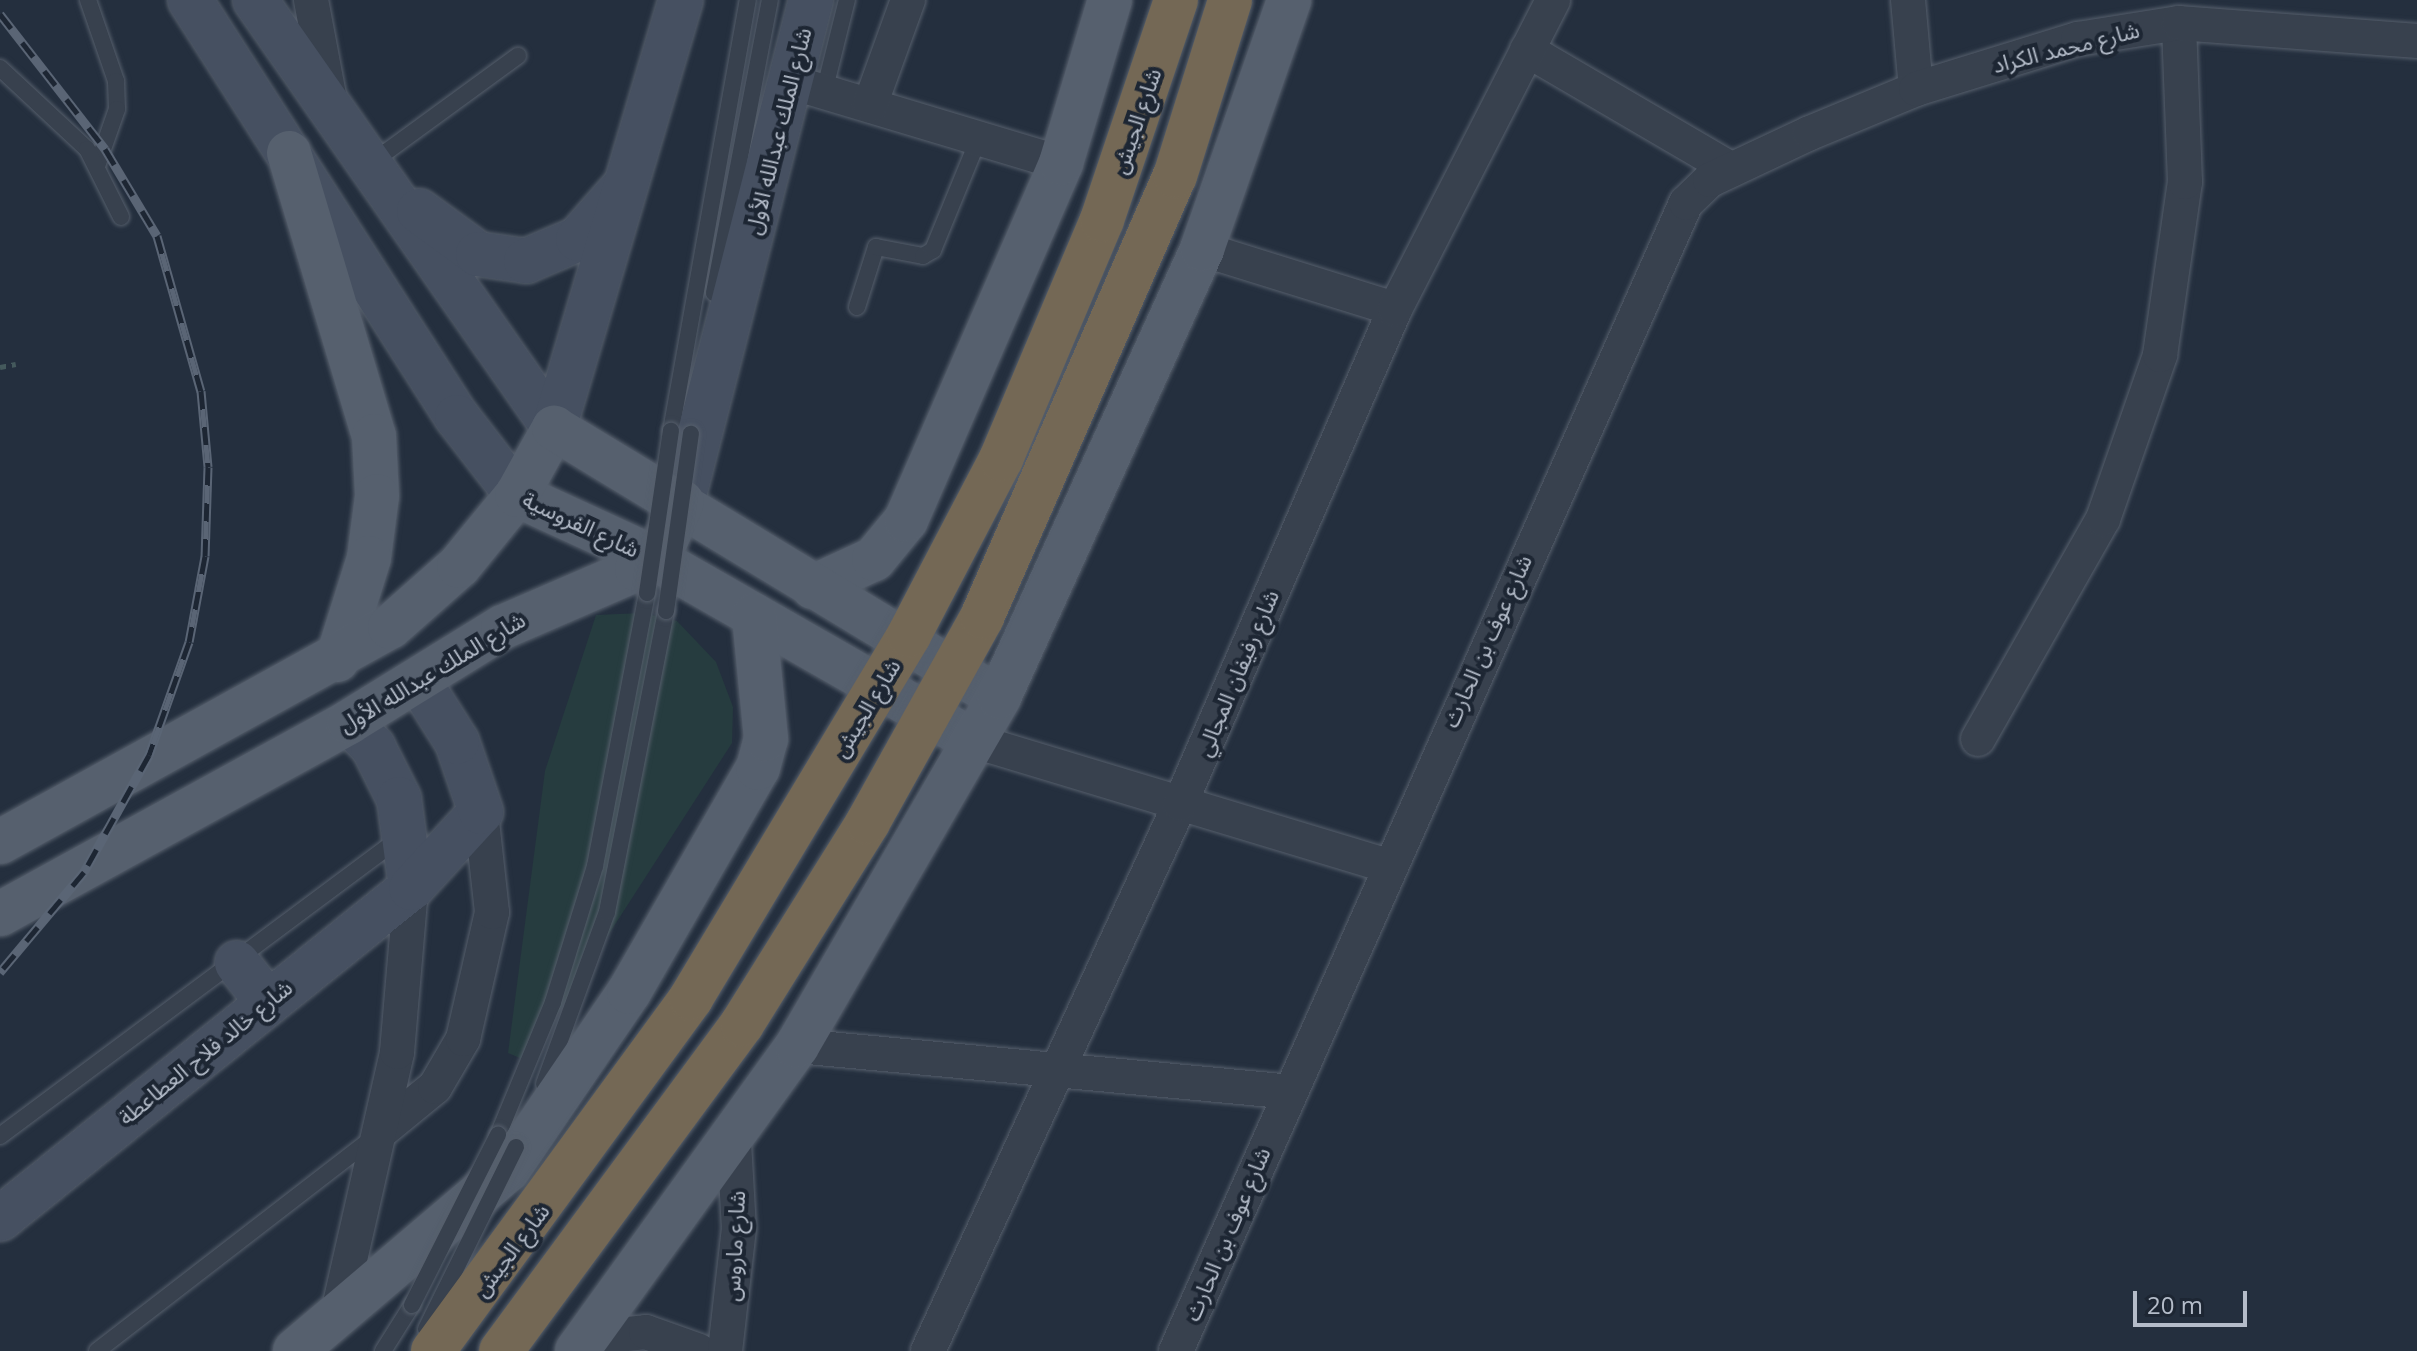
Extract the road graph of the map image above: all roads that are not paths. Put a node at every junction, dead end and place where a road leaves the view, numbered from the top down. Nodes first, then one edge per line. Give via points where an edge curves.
1 (88, 0) edge
2 (190, 0) edge
3 (255, 0) edge
4 (311, 0) edge
5 (681, 0) edge
6 (748, 0) edge
7 (770, 0) edge
8 (811, 0) edge
9 (847, 0) edge
10 (908, 0) edge
11 (1110, 0) edge
12 (1176, 0) edge
13 (1230, 0) edge
14 (1289, 0) edge
15 (1553, 0) edge
16 (1908, 0) edge
17 (2179, 23) junction
18 (2417, 41) edge
19 (1527, 50) junction
20 (518, 56) dead end
21 (0, 68) edge
22 (808, 87) junction
23 (1916, 89) junction
24 (330, 102) junction
25 (870, 105) junction
26 (979, 138) junction
27 (289, 153) junction
28 (371, 163) junction
29 (1061, 163) junction
30 (97, 166) junction
31 (1731, 169) junction
32 (637, 170) junction
33 (121, 217) dead end
34 (1202, 249) junction
35 (857, 307) dead end
36 (1395, 309) junction
37 (554, 428) junction
38 (517, 495) junction
39 (682, 502) junction
40 (650, 576) junction
41 (813, 587) junction
42 (754, 616) junction
43 (337, 660) junction
44 (418, 680) junction
45 (999, 697) junction
46 (349, 722) junction
47 (1978, 739) dead end
48 (974, 741) junction
49 (1180, 804) junction
50 (481, 812) junction
51 (408, 832) junction
52 (0, 842) edge
53 (1387, 866) junction
54 (411, 888) junction
55 (0, 914) edge
56 (237, 963) junction
57 (267, 1001) junction
58 (797, 1046) junction
59 (1056, 1072) junction
60 (1289, 1092) junction
61 (380, 1132) junction
62 (0, 1136) edge
63 (734, 1141) junction
64 (0, 1219) edge
65 (339, 1308) junction
66 (430, 1340) edge
67 (582, 1344) edge
68 (97, 1351) edge
69 (295, 1351) edge
70 (383, 1351) edge
71 (411, 1351) edge
72 (501, 1351) edge
73 (699, 1351) edge
74 (725, 1351) edge
75 (928, 1351) edge
76 (1176, 1351) edge

1 - 30 lane via 116,81 117,109
2 - 27 main road, شارع الفروسية
3 - 24 main road
4 - 24 street
5 - 32 main road
6 - 40 lane, bridge
7 - 66 lane, bridge via 691,434 666,611 607,912 516,1147
8 - 22 main road, شارع الملك عبدالله الأول
9 - 22 lane
10 - 25 street
11 - 29 main road
12 - 66 highway, شارع الجيش, bridge via 1102,220 1001,459 909,635 691,998
13 - 72 highway, bridge via 1175,176 982,617 868,822 742,1024
14 - 34 main road
15 - 19 street, شارع رفيفان المجالي
16 - 23 street
17 - 18 street, شارع محمد الكراد
17 - 23 street, شارع محمد الكراد via 2078,39
17 - 47 street via 2185,182 2160,355 2103,519
19 - 31 street
19 - 36 street, شارع رفيفان المجالي
20 - 28 lane
21 - 30 lane via 72,132
22 - 25 street
22 - 39 main road, شارع الملك عبدالله الأول
23 - 31 street, شارع محمد الكراد
24 - 28 main road
25 - 26 street
26 - 29 street
26 - 35 lane via 933,250 923,256 876,247
27 - 38 main road, شارع الفروسية via 457,417
27 - 43 main road via 374,436 377,496 369,558
28 - 32 main road via 437,229 501,261 552,254 578,239
28 - 37 main road
29 - 41 main road via 906,520 874,559
30 - 33 lane
31 - 53 street, شارع عوف بن الحارث via 1710,180 1670,229
32 - 37 main road
34 - 36 street
34 - 45 main road
36 - 49 street, شارع رفيفان المجالي
37 - 38 main road
37 - 39 main road
38 - 40 main road, شارع الفروسية
38 - 43 main road via 429,597
39 - 40 main road, شارع الملك عبدالله الأول
39 - 41 main road
40 - 42 main road, شارع الفروسية
40 - 44 main road, شارع الملك عبدالله الأول via 503,627
40 - 70 lane, bridge via 595,866 553,1002 498,1135
41 - 45 main road
42 - 48 main road, شارع الفروسية
42 - 65 main road via 766,739 758,768 629,992 508,1170 437,1237
43 - 52 main road
44 - 46 main road, شارع الملك عبدالله الأول
44 - 50 main road via 457,742
45 - 48 main road
46 - 51 main road via 387,770
46 - 55 main road, شارع الملك عبدالله الأول
48 - 49 street, شارع الفروسية
48 - 58 main road
49 - 53 street, شارع الفروسية
49 - 59 street, شارع رفيفان المجالي
50 - 54 main road, شارع خالد فلاح العطاعطة
50 - 61 street via 492,912 463,1039 435,1087
51 - 54 main road
51 - 56 lane
53 - 60 street, شارع عوف بن الحارث
54 - 57 main road, شارع خالد فلاح العطاعطة
54 - 61 street via 403,1012
56 - 57 main road
56 - 62 lane
57 - 64 main road, شارع خالد فلاح العطاعطة
58 - 59 street
58 - 63 main road
59 - 60 street
59 - 75 street, شارع رفيفان المجالي
60 - 76 street, شارع عوف بن الحارث
61 - 65 street
61 - 68 lane
63 - 67 main road
63 - 74 street, شارع ماروس via 739,1229
65 - 69 main road
66 - 71 lane
67 - 73 street via 646,1332

